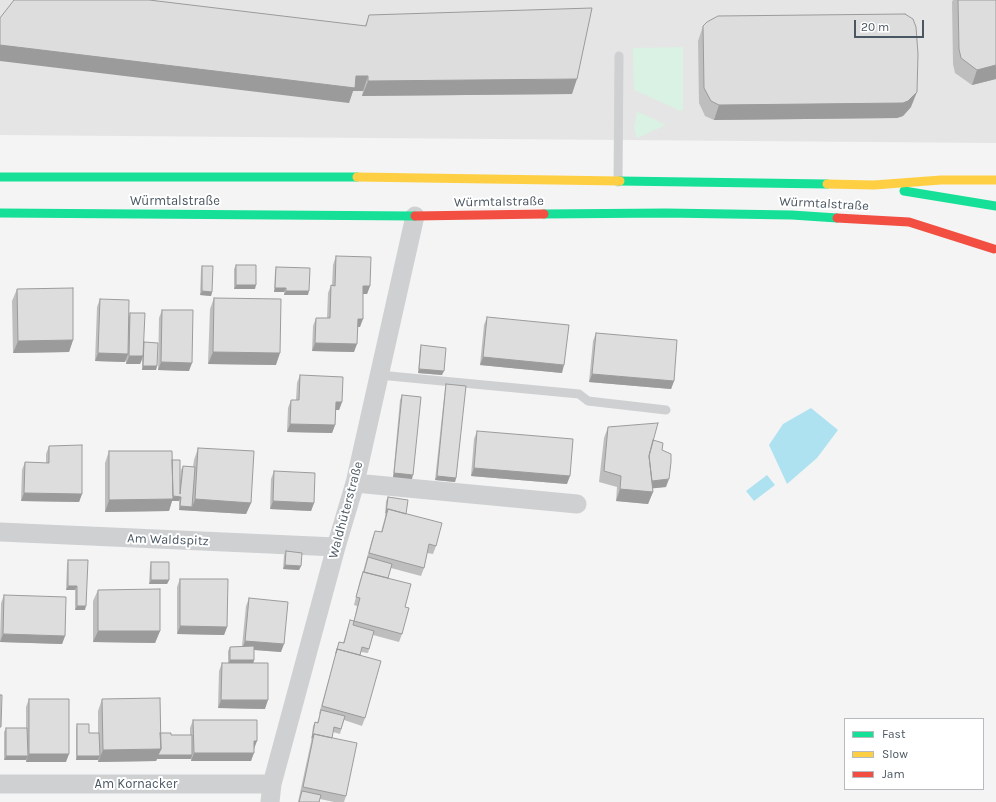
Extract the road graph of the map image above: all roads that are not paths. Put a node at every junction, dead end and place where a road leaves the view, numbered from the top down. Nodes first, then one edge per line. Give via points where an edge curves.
1 (619, 56) dead end
2 (0, 177) edge
3 (996, 180) edge
4 (618, 182) junction
5 (874, 185) junction
6 (996, 206) edge
7 (0, 213) edge
8 (415, 216) junction
9 (994, 249) dead end
10 (379, 375) junction
11 (666, 410) dead end
12 (355, 483) junction
13 (577, 504) dead end
14 (0, 532) edge
15 (336, 547) junction
16 (0, 784) edge
17 (271, 793) edge

1 - 4 lane
2 - 4 main road, Würmtalstraße via 346,177
3 - 5 main road, Würmtalstraße via 941,180
4 - 5 main road, Würmtalstraße
5 - 6 main road, Würmtalstraße
7 - 8 main road, Würmtalstraße
8 - 9 main road, Würmtalstraße via 666,213 792,215 909,222
8 - 10 street, Waldhüterstraße
10 - 11 lane via 579,394 588,401
10 - 12 street, Waldhüterstraße
12 - 13 street
12 - 15 street, Waldhüterstraße
14 - 15 street, Am Waldspitz
15 - 17 street, Waldhüterstraße
16 - 17 street, Am Kornacker

